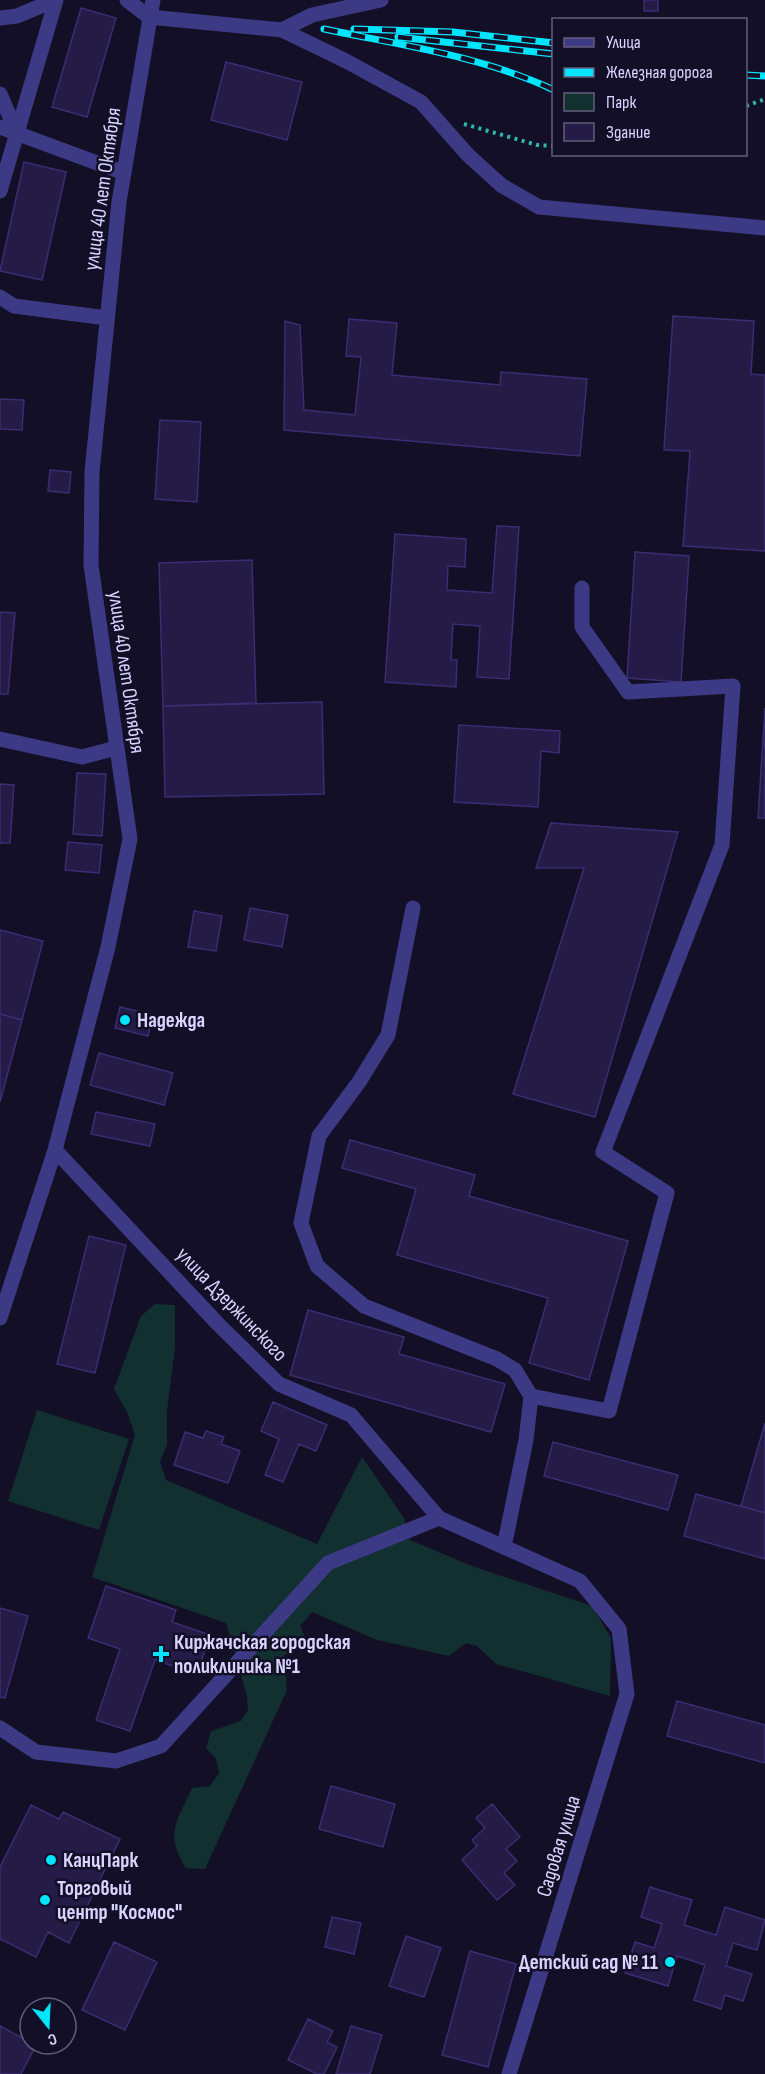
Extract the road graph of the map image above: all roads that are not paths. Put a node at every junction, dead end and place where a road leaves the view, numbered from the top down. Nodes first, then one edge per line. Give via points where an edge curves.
1 (55, 0) edge
2 (127, 0) edge
3 (153, 0) edge
4 (381, 0) edge
5 (326, 6) edge
6 (149, 17) junction
7 (0, 18) edge
8 (282, 30) junction
9 (0, 94) edge
10 (0, 128) edge
11 (17, 133) junction
12 (124, 173) junction
13 (0, 191) edge
14 (765, 228) edge
15 (0, 297) edge
16 (107, 318) junction
17 (582, 588) dead end
18 (0, 739) edge
19 (116, 748) junction
20 (413, 908) dead end
21 (56, 1150) junction
22 (0, 1318) edge
23 (531, 1396) junction
24 (439, 1518) junction
25 (504, 1547) junction
26 (619, 1629) joint
27 (0, 1728) edge
28 (509, 2074) edge

1 - 7 street via 17,16
1 - 11 street
2 - 6 street
3 - 6 street, улица 40 лет Октября
4 - 5 street
5 - 8 street
6 - 8 street
6 - 12 street, улица 40 лет Октября
8 - 14 street via 421,102 468,156 501,185 538,207
9 - 11 street
10 - 11 street
11 - 12 street
11 - 13 street
12 - 16 street, улица 40 лет Октября
15 - 16 street via 14,306
16 - 19 street, улица 40 лет Октября via 92,472 91,565
17 - 23 street via 582,627 628,693 733,686 722,845 603,1152 667,1193 609,1411
18 - 19 street via 82,757
19 - 21 street, улица 40 лет Октября via 130,839 108,947
20 - 23 street via 388,1035 319,1136 302,1222 317,1266 364,1306 497,1359 515,1370
21 - 22 street, улица 40 лет Октября
21 - 24 street, улица Дзержинского via 279,1384 351,1414
23 - 25 street
24 - 25 street, улица Дзержинского
24 - 27 street via 328,1563 161,1746 116,1761 105,1760 36,1752
25 - 26 street, улица Дзержинского via 580,1581
26 - 28 street, Садовая улица via 627,1694

